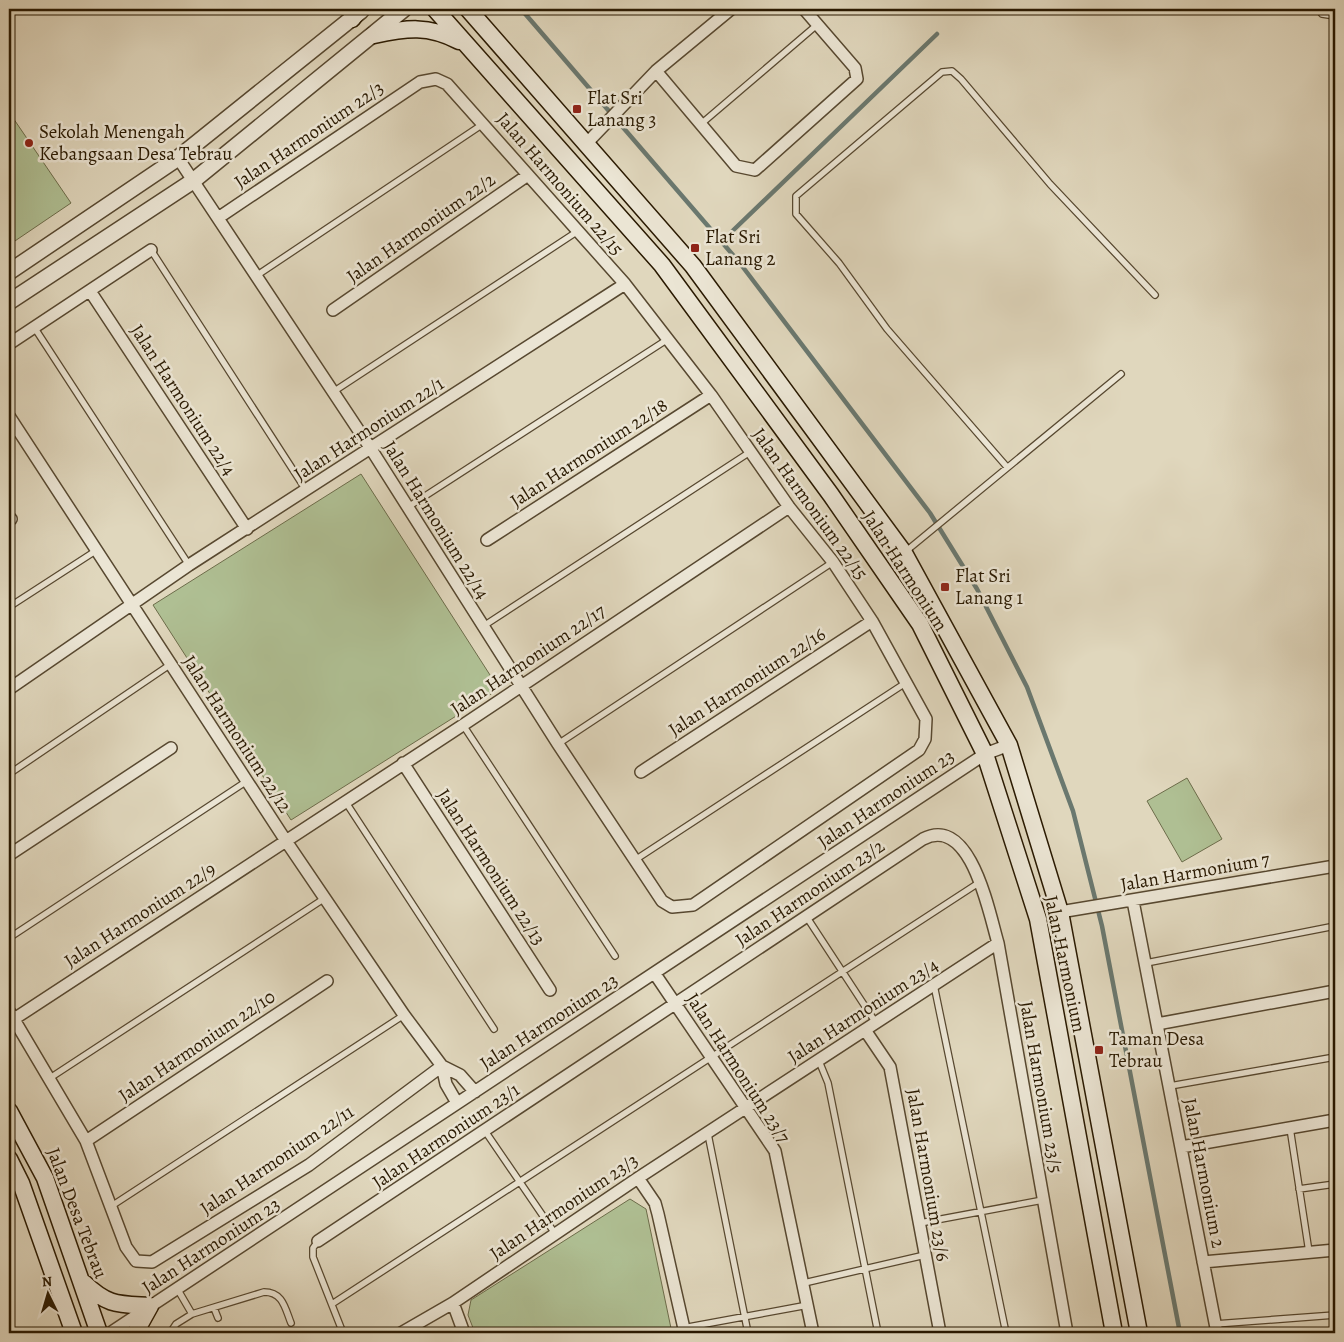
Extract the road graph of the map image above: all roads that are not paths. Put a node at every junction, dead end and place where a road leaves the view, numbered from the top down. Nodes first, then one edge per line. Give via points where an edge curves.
1 (404, 9) edge
2 (435, 9) edge
3 (468, 9) edge
4 (731, 9) edge
5 (804, 9) edge
6 (1318, 9) edge
7 (358, 12) edge
8 (1335, 16) edge
9 (818, 24) junction
10 (374, 35) junction
11 (466, 44) junction
12 (656, 71) junction
13 (420, 82) joint
14 (484, 124) junction
15 (701, 124) junction
16 (587, 143) junction
17 (178, 158) junction
18 (528, 175) junction
19 (192, 181) junction
20 (218, 218) junction
21 (578, 231) junction
22 (151, 250) joint
23 (9, 272) edge
24 (256, 276) junction
25 (625, 284) junction
26 (90, 291) junction
27 (1156, 294) dead end
28 (9, 302) edge
29 (333, 310) dead end
30 (34, 327) junction
31 (668, 339) junction
32 (9, 344) edge
33 (1121, 374) dead end
34 (333, 392) junction
35 (711, 395) junction
36 (9, 416) edge
37 (13, 434) edge
38 (371, 449) junction
39 (750, 452) junction
40 (1007, 467) junction
41 (306, 490) junction
42 (788, 506) junction
43 (408, 507) junction
44 (247, 529) junction
45 (487, 540) dead end
46 (97, 550) junction
47 (904, 553) junction
48 (833, 562) junction
49 (189, 565) junction
50 (132, 603) junction
51 (9, 608) edge
52 (872, 621) junction
53 (482, 627) junction
54 (171, 664) junction
55 (907, 682) junction
56 (520, 686) junction
57 (9, 688) edge
58 (463, 725) junction
59 (558, 744) junction
60 (1010, 745) junction
61 (171, 748) dead end
62 (985, 754) junction
63 (403, 763) junction
64 (641, 772) dead end
65 (9, 774) edge
66 (247, 781) junction
67 (345, 801) junction
68 (286, 840) junction
69 (966, 851) joint
70 (9, 855) edge
71 (635, 860) junction
72 (1335, 866) edge
73 (980, 882) junction
74 (325, 898) junction
75 (1133, 901) junction
76 (662, 902) joint
77 (1060, 912) junction
78 (806, 916) junction
79 (1335, 926) edge
80 (9, 938) edge
81 (998, 943) junction
82 (615, 956) dead end
83 (1146, 963) junction
84 (843, 971) junction
85 (655, 974) junction
86 (327, 981) dead end
87 (934, 985) junction
88 (550, 990) dead end
89 (1335, 991) edge
90 (675, 1004) junction
91 (11, 1015) edge
92 (404, 1015) junction
93 (876, 1023) junction
94 (1157, 1024) junction
95 (494, 1029) dead end
96 (865, 1030) junction
97 (711, 1056) junction
98 (1335, 1057) edge
99 (819, 1060) junction
100 (442, 1066) junction
101 (50, 1078) junction
102 (1170, 1086) junction
103 (475, 1092) junction
104 (457, 1103) junction
105 (746, 1108) junction
106 (9, 1111) edge
107 (1335, 1120) edge
108 (1290, 1128) junction
109 (486, 1131) junction
110 (708, 1134) junction
111 (86, 1141) junction
112 (1182, 1147) junction
113 (9, 1159) edge
114 (638, 1178) junction
115 (520, 1181) junction
116 (1335, 1184) edge
117 (1299, 1190) junction
118 (1043, 1200) junction
119 (110, 1207) junction
120 (982, 1212) junction
121 (920, 1223) junction
122 (556, 1235) junction
123 (318, 1241) joint
124 (1335, 1250) edge
125 (1309, 1252) junction
126 (925, 1255) junction
127 (1203, 1262) junction
128 (866, 1269) junction
129 (82, 1281) junction
130 (804, 1282) junction
131 (178, 1290) junction
132 (453, 1303) junction
133 (332, 1304) junction
134 (808, 1305) junction
135 (150, 1306) junction
136 (214, 1308) junction
137 (192, 1314) junction
138 (1335, 1314) edge
139 (218, 1318) dead end
140 (745, 1318) junction
141 (291, 1323) dead end
142 (1216, 1329) edge
143 (684, 1330) edge
144 (74, 1333) edge
145 (99, 1333) edge
146 (110, 1333) edge
147 (135, 1333) edge
148 (170, 1333) edge
149 (343, 1333) edge
150 (401, 1333) edge
151 (464, 1333) edge
152 (748, 1333) edge
153 (813, 1333) edge
154 (878, 1333) edge
155 (940, 1333) edge
156 (1006, 1333) edge
157 (1068, 1333) edge
158 (1114, 1333) edge
159 (1139, 1333) edge

1 - 10 street
2 - 11 main road, Jalan Harmonium
3 - 16 main road, Jalan Harmonium
4 - 12 street
5 - 9 street
6 - 8 lane via 1322,14
7 - 17 street
9 - 15 lane
9 - 15 street via 855,68 857,79 755,170 736,166
10 - 11 main road via 401,29 422,29 441,32
10 - 19 street
11 - 62 main road, Jalan Harmonium via 662,265 832,495 920,624
12 - 15 street
12 - 16 street
13 - 14 street, Jalan Harmonium 22/15 via 436,79 447,84
13 - 20 street, Jalan Harmonium 22/3
14 - 18 street, Jalan Harmonium 22/15
14 - 24 lane
16 - 47 main road, Jalan Harmonium via 692,266
17 - 19 street, Jalan Harmonium 22/14
17 - 23 street
18 - 21 street, Jalan Harmonium 22/15
18 - 29 street, Jalan Harmonium 22/2
19 - 20 street, Jalan Harmonium 22/14
19 - 28 street
20 - 24 street, Jalan Harmonium 22/14
21 - 25 street, Jalan Harmonium 22/15
21 - 34 lane
22 - 26 street
22 - 41 lane
24 - 34 street, Jalan Harmonium 22/14
25 - 31 street, Jalan Harmonium 22/15
25 - 38 street, Jalan Harmonium 22/1
26 - 30 street
26 - 44 street, Jalan Harmonium 22/4
27 - 40 lane via 1050,184 952,71 942,72 796,196 796,214 839,263 888,329
30 - 32 street
30 - 49 lane
31 - 35 street, Jalan Harmonium 22/15
31 - 43 lane
33 - 40 lane
34 - 38 street, Jalan Harmonium 22/14
35 - 39 street, Jalan Harmonium 22/15
35 - 45 street, Jalan Harmonium 22/18
36 - 37 street, Jalan Harmonium 22/12
37 - 46 street, Jalan Harmonium 22/12
38 - 41 street, Jalan Harmonium 22/1
38 - 43 street, Jalan Harmonium 22/14
39 - 42 street, Jalan Harmonium 22/15
39 - 53 lane
40 - 47 lane
41 - 44 street, Jalan Harmonium 22/1
42 - 48 street, Jalan Harmonium 22/15
42 - 56 street, Jalan Harmonium 22/17
43 - 53 street, Jalan Harmonium 22/14
44 - 49 street, Jalan Harmonium 22/1
46 - 50 street, Jalan Harmonium 22/12
46 - 51 lane
47 - 60 main road, Jalan Harmonium
48 - 52 street, Jalan Harmonium 22/15
48 - 59 lane
49 - 50 street, Jalan Harmonium 22/1
50 - 54 street, Jalan Harmonium 22/12
50 - 57 street, Jalan Harmonium 22/1
52 - 55 street, Jalan Harmonium 22/15
52 - 64 street, Jalan Harmonium 22/16
53 - 56 street, Jalan Harmonium 22/14
54 - 65 lane
54 - 66 street, Jalan Harmonium 22/12
55 - 71 lane
55 - 76 street, Jalan Harmonium 22/15 via 926,718 925,739 919,750 693,905 672,907
56 - 58 street, Jalan Harmonium 22/17
56 - 59 street, Jalan Harmonium 22/14
58 - 63 street, Jalan Harmonium 22/17
58 - 82 lane
59 - 71 street, Jalan Harmonium 22/14
60 - 62 street, Jalan Harmonium 23
60 - 77 main road, Jalan Harmonium
61 - 70 street
62 - 85 street, Jalan Harmonium 23
62 - 158 main road, Jalan Harmonium via 1038,919
63 - 67 street, Jalan Harmonium 22/17
63 - 88 street, Jalan Harmonium 22/13
66 - 68 street, Jalan Harmonium 22/12
66 - 80 lane
67 - 68 street, Jalan Harmonium 22/17
67 - 95 lane
68 - 74 street, Jalan Harmonium 22/12
68 - 91 street, Jalan Harmonium 22/9
69 - 73 street, Jalan Harmonium 23/5
69 - 78 street, Jalan Harmonium 23/2 via 949,837 929,835
71 - 76 street, Jalan Harmonium 22/14
72 - 75 street, Jalan Harmonium 7
73 - 81 street, Jalan Harmonium 23/5
73 - 84 lane
74 - 92 street, Jalan Harmonium 22/12
74 - 101 lane
75 - 77 street, Jalan Harmonium 7
75 - 83 street, Jalan Harmonium 2
77 - 159 main road, Jalan Harmonium
78 - 84 lane
78 - 90 street, Jalan Harmonium 23/2
79 - 83 lane
81 - 87 street, Jalan Harmonium 23/4
81 - 118 street, Jalan Harmonium 23/5
83 - 94 street, Jalan Harmonium 2
84 - 93 lane
84 - 97 lane
85 - 90 street, Jalan Harmonium 23/7
85 - 103 street, Jalan Harmonium 23
86 - 111 street, Jalan Harmonium 22/10
87 - 93 street, Jalan Harmonium 23/4
87 - 120 lane
89 - 94 street
90 - 97 street, Jalan Harmonium 23/7
90 - 109 street, Jalan Harmonium 23/1
91 - 101 street
92 - 100 street, Jalan Harmonium 22/12
92 - 119 lane
93 - 96 street, Jalan Harmonium 23/4
94 - 102 street, Jalan Harmonium 2
96 - 99 street, Jalan Harmonium 23/4
96 - 121 street, Jalan Harmonium 23/6 via 890,1067
97 - 105 street, Jalan Harmonium 23/7
97 - 115 lane
98 - 102 lane
99 - 105 street, Jalan Harmonium 23/4
99 - 128 lane via 828,1083
100 - 103 street, Jalan Harmonium 22/12 via 460,1075
100 - 104 street, Jalan Harmonium 22/12 via 446,1084
100 - 119 street, Jalan Harmonium 22/11 via 309,1165 152,1262 136,1261 126,1247
101 - 111 street
102 - 112 street, Jalan Harmonium 2
103 - 104 street, Jalan Harmonium 23
104 - 131 street, Jalan Harmonium 23
105 - 110 street, Jalan Harmonium 23/3
105 - 130 street, Jalan Harmonium 23/7 via 775,1151
106 - 129 main road, Jalan Desa Tebrau via 45,1178
107 - 108 street
108 - 112 street
108 - 117 lane
109 - 115 lane
109 - 123 street, Jalan Harmonium 23/1
110 - 114 street, Jalan Harmonium 23/3
110 - 140 lane
111 - 119 street
112 - 127 street, Jalan Harmonium 2
113 - 144 main road
114 - 122 street, Jalan Harmonium 23/3
114 - 143 street via 657,1209
115 - 122 lane
115 - 133 lane
116 - 117 lane
117 - 125 lane
118 - 120 lane
118 - 157 street, Jalan Harmonium 23/5
120 - 121 lane
120 - 156 lane
121 - 126 street, Jalan Harmonium 23/6
122 - 132 street, Jalan Harmonium 23/3
123 - 133 lane, Jalan Harmonium 23/1 via 313,1248 314,1256
124 - 125 street
125 - 127 street
126 - 128 lane
126 - 155 street, Jalan Harmonium 23/6
127 - 142 street, Jalan Harmonium 2
128 - 130 lane
128 - 154 lane
129 - 135 main road via 99,1297 112,1303
129 - 145 main road, Jalan Desa Tebrau
130 - 134 street, Jalan Harmonium 23/7
131 - 135 street, Jalan Harmonium 23
131 - 137 lane
132 - 150 street, Jalan Harmonium 23/3
132 - 151 street
133 - 149 lane, Jalan Harmonium 23/1
134 - 140 lane
134 - 153 street, Jalan Harmonium 23/7
135 - 146 street, Jalan Harmonium 23
135 - 147 main road
136 - 137 lane
136 - 139 lane
136 - 141 lane via 271,1292 281,1299
137 - 148 lane via 176,1324
138 - 142 lane
140 - 143 lane
140 - 152 lane

